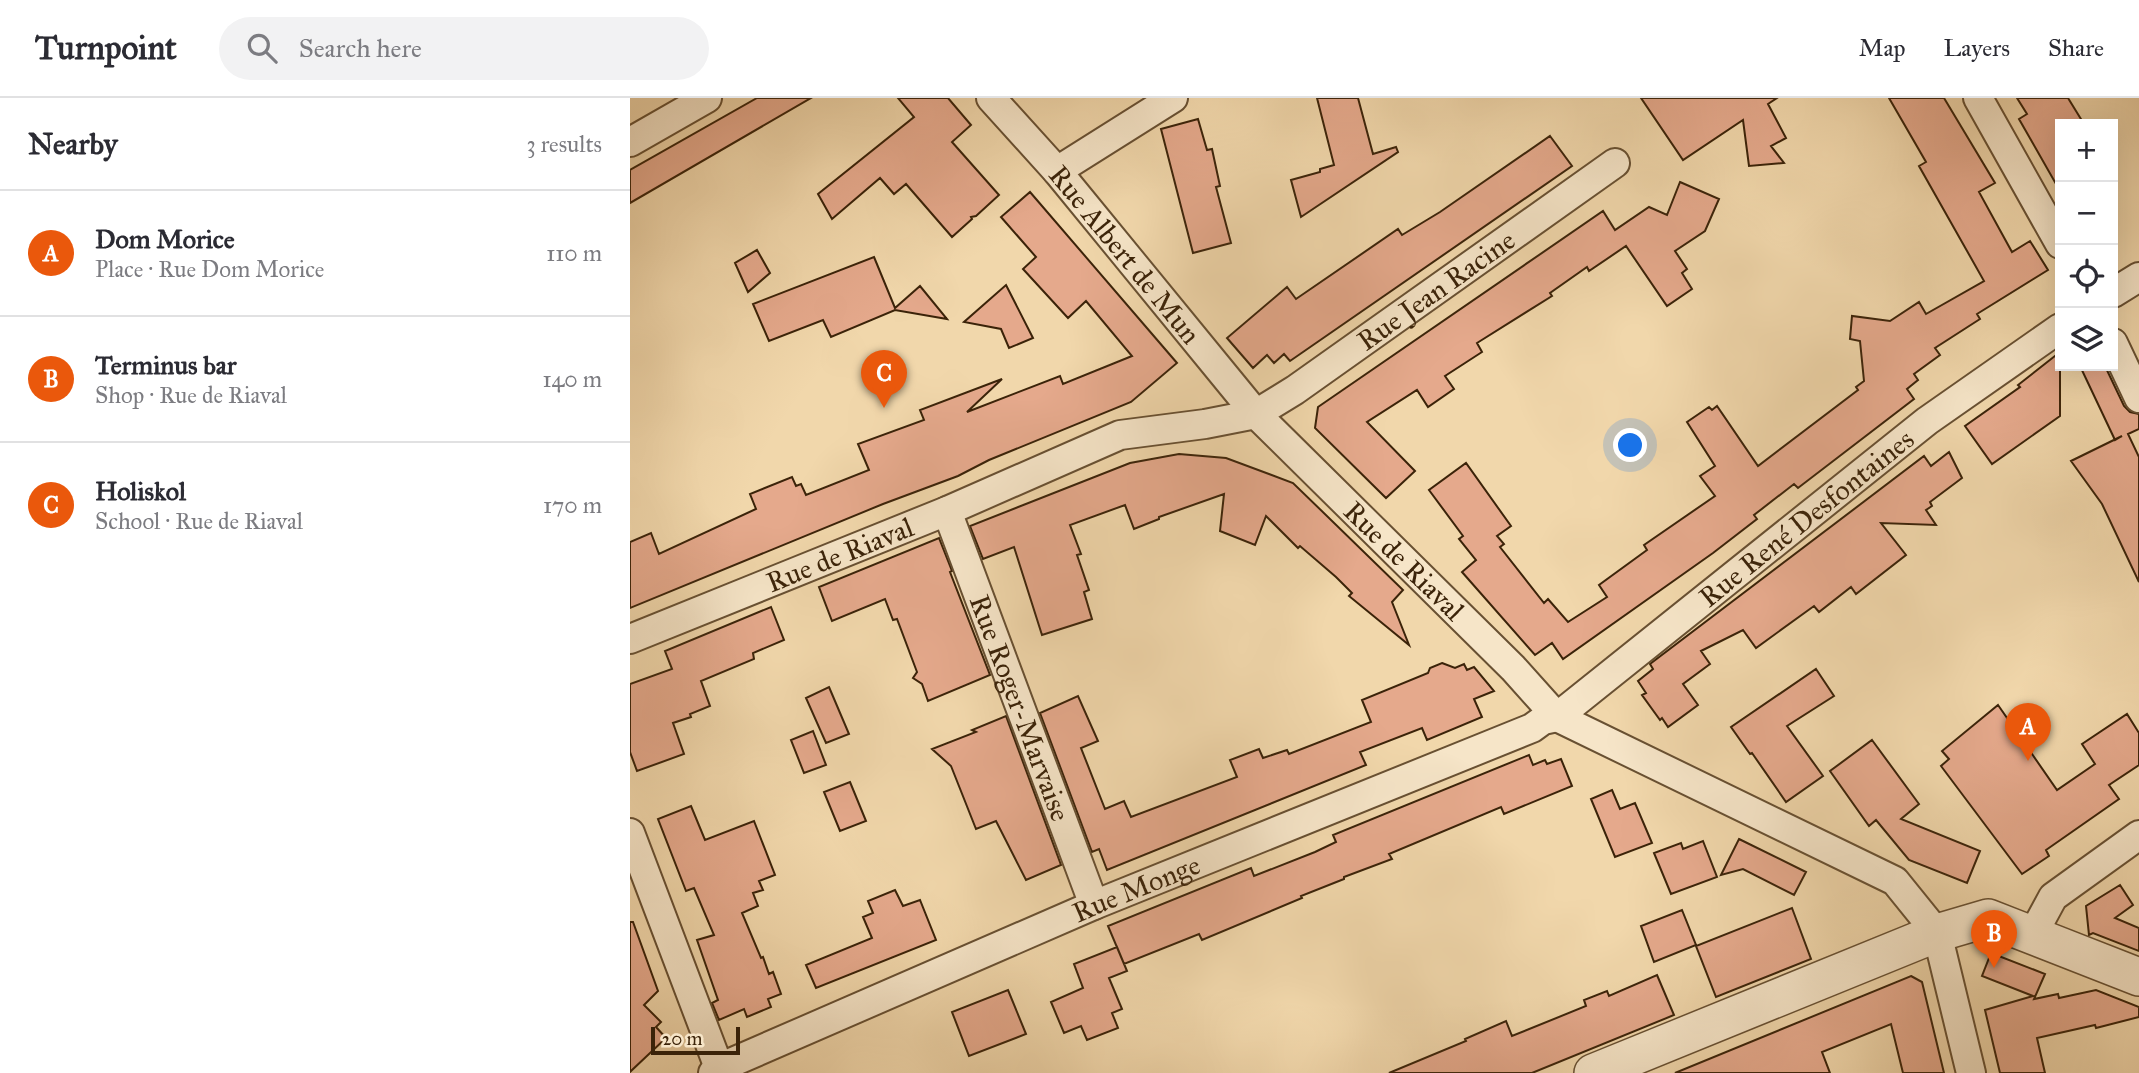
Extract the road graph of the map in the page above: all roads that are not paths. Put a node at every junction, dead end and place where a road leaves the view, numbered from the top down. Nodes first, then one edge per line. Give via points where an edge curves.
1 (708, 98) edge
2 (990, 98) edge
3 (1173, 98) edge
4 (1978, 98) edge
5 (630, 142) edge
6 (1615, 163) dead end
7 (1057, 171) junction
8 (2055, 235) edge
9 (2139, 276) edge
10 (2118, 290) edge
11 (2055, 331) edge
12 (2118, 354) edge
13 (2139, 398) edge
14 (1256, 414) junction
15 (947, 511) junction
16 (630, 639) edge
17 (1557, 717) junction
18 (630, 833) edge
19 (2139, 835) edge
20 (1094, 905) junction
21 (1937, 933) junction
22 (2033, 934) junction
23 (2139, 977) edge
24 (718, 1071) edge
25 (1593, 1073) edge
26 (1971, 1073) edge

1 - 5 street
2 - 7 street, Rue Albert de Mun
3 - 7 street
4 - 8 street
6 - 14 street, Rue Jean Racine
7 - 14 street, Rue Albert de Mun
9 - 10 street
11 - 17 street, Rue René Desfontaines via 1927,421
12 - 13 street
14 - 15 street, Rue de Riaval via 1120,435
14 - 17 street, Rue de Riaval
15 - 16 street, Rue de Riaval
15 - 20 street, Rue Roger-Marvaise
17 - 20 street, Rue Monge
17 - 21 street, Rue de Riaval via 1895,881
18 - 24 street
19 - 22 street via 2053,897
20 - 24 street, Rue Monge
21 - 22 street via 1988,918
21 - 25 street
21 - 26 street
22 - 23 street

